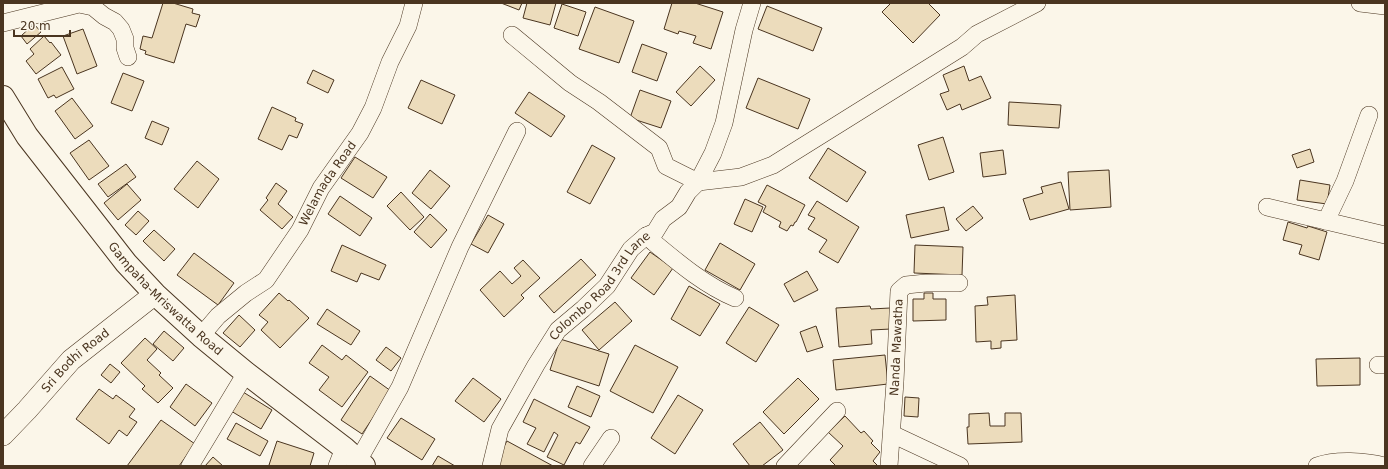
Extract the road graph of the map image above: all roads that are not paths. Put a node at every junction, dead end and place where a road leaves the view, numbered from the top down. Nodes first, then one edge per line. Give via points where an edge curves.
1 (414, 3) edge
2 (752, 3) edge
3 (1037, 3) edge
4 (1360, 3) edge
5 (1385, 6) edge
6 (3, 23) edge
7 (512, 35) dead end
8 (128, 57) dead end
9 (3, 98) edge
10 (1369, 115) dead end
11 (517, 131) dead end
12 (698, 182) junction
13 (1268, 207) dead end
14 (1326, 221) junction
15 (1385, 235) edge
16 (646, 236) junction
17 (959, 283) dead end
18 (155, 294) junction
19 (735, 298) dead end
20 (201, 336) junction
21 (246, 374) junction
22 (837, 411) dead end
23 (892, 434) junction
24 (3, 435) edge
25 (611, 438) dead end
26 (351, 460) edge
27 (190, 466) edge
28 (491, 466) edge
29 (592, 466) edge
30 (785, 466) edge
31 (889, 466) edge
32 (960, 466) edge
33 (1318, 466) edge
34 (1384, 466) edge

1 - 20 street, Welamada Road via 408,26 390,62 373,108 360,133 321,188 300,230 266,280 218,316
2 - 12 street, Colombo Road 3rd Lane via 724,123 713,153
3 - 12 street via 977,34 962,47 773,166 741,177
4 - 5 street
6 - 8 street via 79,4 93,7 121,29
7 - 12 street via 659,148 666,166
9 - 18 main road, Gampaha-Mriswatta Road via 27,136 116,251
10 - 14 street via 1345,181
11 - 26 street via 460,247 400,387
12 - 16 street, Colombo Road 3rd Lane via 655,232
13 - 14 street
14 - 15 street
16 - 19 street via 694,274 720,292
16 - 28 street, Colombo Road 3rd Lane via 631,249 607,286 558,330 500,429
17 - 23 street, Nanda Mawatha via 906,284 899,291
18 - 20 main road, Gampaha-Mriswatta Road
18 - 24 street, Sri Bodhi Road via 71,360
20 - 21 main road, Gampaha-Mriswatta Road
21 - 26 main road, Gampaha-Mriswatta Road
21 - 27 street
22 - 30 street
23 - 31 street, Nanda Mawatha
23 - 32 street
25 - 29 street
33 - 34 street via 1342,461

